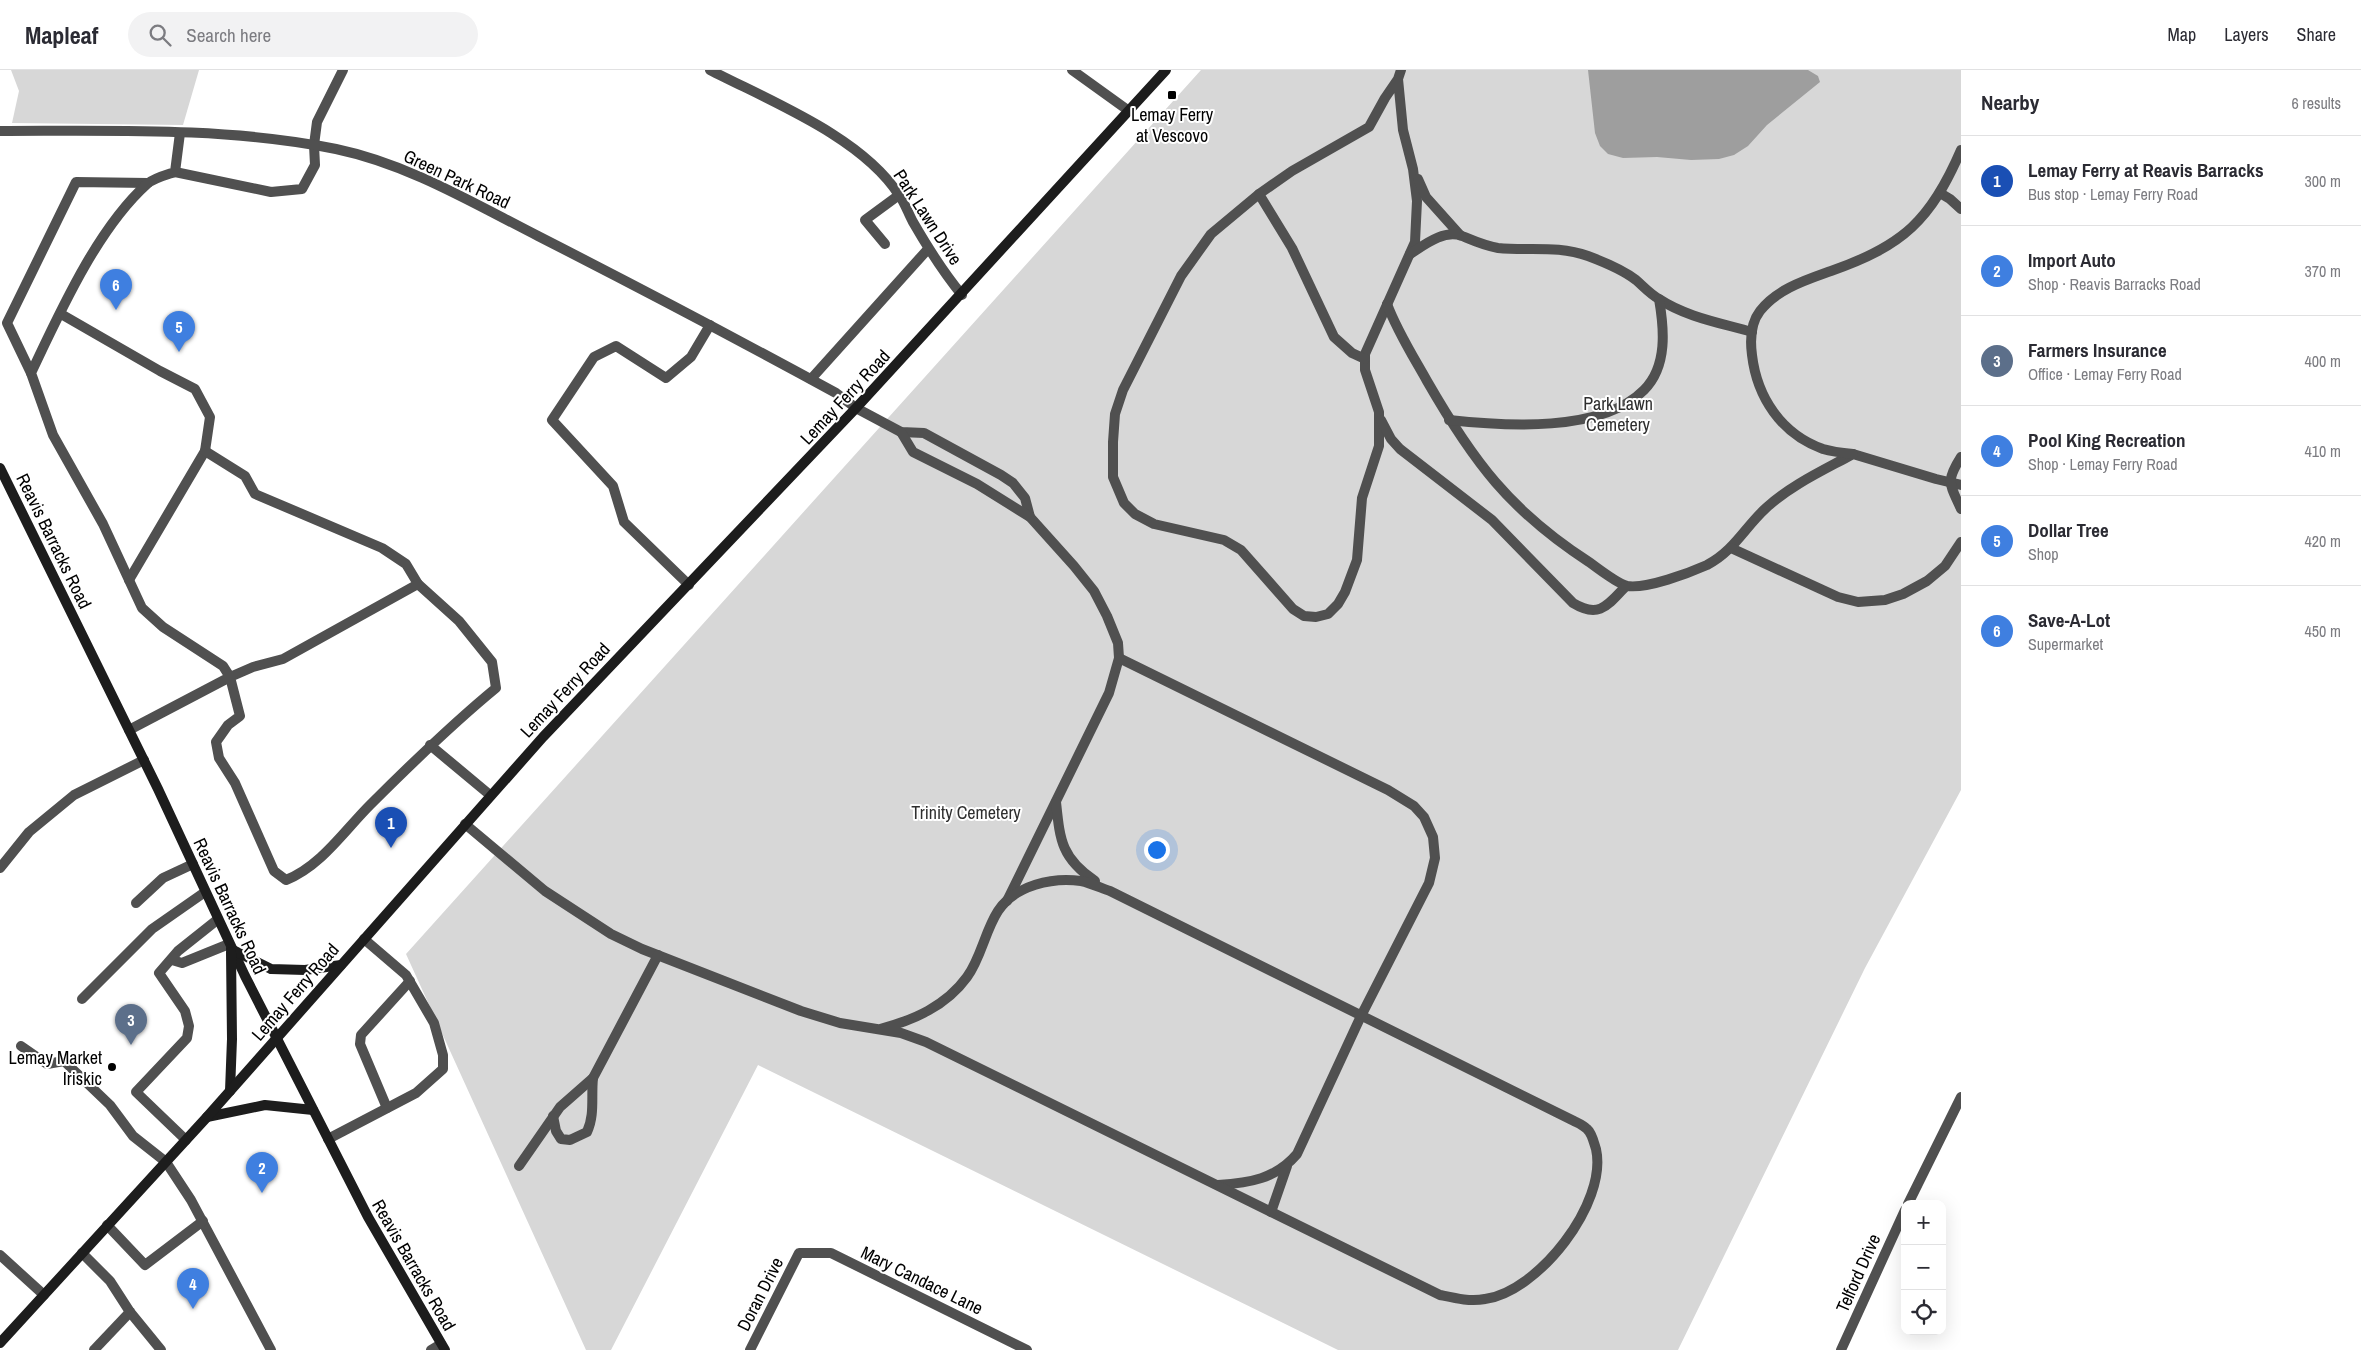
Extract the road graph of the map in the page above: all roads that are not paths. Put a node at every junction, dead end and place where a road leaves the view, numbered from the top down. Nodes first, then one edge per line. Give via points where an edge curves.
1 (343, 70) edge
2 (710, 70) edge
3 (1072, 70) edge
4 (1166, 70) edge
5 (1400, 75) edge
6 (1129, 111) junction
7 (0, 131) edge
8 (180, 133) junction
9 (314, 145) junction
10 (1961, 150) edge
11 (1413, 168) junction
12 (175, 172) junction
13 (148, 183) junction
14 (1940, 193) junction
15 (1259, 194) junction
16 (899, 195) junction
17 (1961, 210) edge
18 (1460, 235) junction
19 (885, 244) dead end
20 (928, 249) junction
21 (1410, 254) junction
22 (962, 295) junction
23 (1659, 299) junction
24 (1387, 304) junction
25 (61, 314) junction
26 (710, 325) junction
27 (1752, 332) junction
28 (1365, 359) junction
29 (31, 373) junction
30 (811, 379) junction
31 (856, 408) junction
32 (1380, 417) junction
33 (1449, 420) junction
34 (901, 432) junction
35 (205, 451) junction
36 (1853, 454) junction
37 (1961, 457) edge
38 (0, 468) edge
39 (1949, 482) junction
40 (1961, 484) edge
41 (1961, 509) edge
42 (1030, 517) junction
43 (1961, 542) edge
44 (1731, 548) junction
45 (129, 580) junction
46 (418, 584) junction
47 (689, 585) junction
48 (1626, 586) junction
49 (1119, 658) junction
50 (230, 677) junction
51 (129, 730) junction
52 (430, 745) junction
53 (144, 760) junction
54 (490, 795) junction
55 (1056, 801) junction
56 (466, 824) junction
57 (193, 864) junction
58 (0, 868) edge
59 (1110, 891) junction
60 (205, 892) junction
61 (1006, 902) junction
62 (136, 903) dead end
63 (217, 920) junction
64 (364, 939) junction
65 (230, 946) junction
66 (658, 954) junction
67 (172, 960) junction
68 (341, 965) junction
69 (410, 981) junction
70 (82, 999) dead end
71 (1361, 1016) junction
72 (880, 1029) junction
73 (276, 1038) junction
74 (21, 1046) dead end
75 (593, 1078) junction
76 (230, 1091) junction
77 (1961, 1097) edge
78 (387, 1108) junction
79 (313, 1110) junction
80 (553, 1116) junction
81 (207, 1117) junction
82 (328, 1139) junction
83 (186, 1140) junction
84 (166, 1162) junction
85 (519, 1166) dead end
86 (1287, 1166) junction
87 (1217, 1185) junction
88 (1910, 1200) edge
89 (1271, 1212) junction
90 (1901, 1219) edge
91 (203, 1221) junction
92 (107, 1225) junction
93 (82, 1253) junction
94 (799, 1253) joint
95 (0, 1255) edge
96 (44, 1295) junction
97 (130, 1312) junction
98 (0, 1342) edge
99 (443, 1347) edge
100 (94, 1350) edge
101 (161, 1350) edge
102 (271, 1350) edge
103 (431, 1350) edge
104 (750, 1350) edge
105 (1027, 1350) edge
106 (1841, 1350) edge

1 - 9 street via 317,122
2 - 16 street, Park Lawn Drive via 830,132 879,170
3 - 6 street
4 - 6 main road, Lemay Ferry Road
5 - 11 street via 1403,130
5 - 15 street via 1369,127
6 - 22 main road, Lemay Ferry Road
7 - 8 street, Green Park Road
8 - 9 street, Green Park Road
8 - 12 street
9 - 12 street via 315,165 302,189 271,192
9 - 26 street, Green Park Road via 364,156 416,175
10 - 14 street
11 - 18 street via 1426,197
11 - 21 street via 1417,201 1415,242
12 - 13 street
13 - 25 street via 107,228
13 - 29 street via 76,182 7,323
14 - 17 street
14 - 27 street via 1910,229 1887,248 1779,294 1760,311
15 - 28 street via 1292,248 1334,337 1352,353
15 - 32 street via 1211,234 1196,253 1123,390 1115,414 1113,477 1124,503 1135,514 1154,524 1224,540 1241,550 1293,609 1304,616 1328,614 1345,592 1357,560 1362,498 1378,454
16 - 19 street via 865,220
16 - 20 street, Park Lawn Drive
18 - 21 street via 1429,241
18 - 23 street via 1475,243 1497,248 1562,249 1587,255 1634,278
20 - 22 street, Park Lawn Drive
20 - 30 street
21 - 24 street
22 - 31 main road, Lemay Ferry Road
23 - 27 street via 1701,318
23 - 33 street via 1664,338 1660,359 1646,389 1630,402 1610,412 1537,424
24 - 28 street
24 - 33 street via 1393,322
25 - 29 street
25 - 35 street via 195,389 210,417
26 - 30 street, Green Park Road
26 - 47 street via 691,357 666,378 616,346 594,357 552,420 613,486 624,522
27 - 36 street via 1753,366 1767,404 1790,429 1810,442 1824,449
28 - 32 street via 1365,370
29 - 45 street via 53,435 103,524
30 - 31 street, Green Park Road via 836,392
31 - 34 street, Green Park Road
31 - 47 main road, Lemay Ferry Road
32 - 48 street via 1400,449 1492,520 1573,603 1584,610 1601,609
33 - 48 street via 1487,473 1521,511 1562,545
34 - 42 street via 913,452 977,484
34 - 42 street via 924,433 1000,475 1025,498
35 - 45 street
35 - 46 street via 245,476 255,494 382,548 406,564
36 - 39 street
36 - 44 street via 1812,476 1766,508
37 - 39 street
38 - 51 main road, Reavis Barracks Road
39 - 40 street
39 - 41 street
42 - 49 street via 1094,591 1118,643
43 - 44 street via 1945,566 1927,581 1885,600 1858,602 1838,597
44 - 48 street via 1706,565 1686,573 1644,585
45 - 50 street via 142,608 163,627 224,666
46 - 50 street via 283,659
46 - 52 street via 459,620 492,662 496,688
47 - 54 main road, Lemay Ferry Road
49 - 55 street via 1108,693
49 - 71 street via 1388,790 1414,806 1424,817 1433,837 1430,883
50 - 51 street
50 - 52 street via 240,716 228,725 216,742 219,758 235,783 274,872 286,880 301,874 320,858
51 - 53 main road, Reavis Barracks Road
52 - 54 street
53 - 57 main road, Reavis Barracks Road
53 - 58 street via 74,794 29,832
54 - 56 main road, Lemay Ferry Road
55 - 59 street via 1060,834 1072,864
55 - 61 street
56 - 64 main road, Lemay Ferry Road
56 - 66 street via 545,891 611,934
57 - 60 main road, Reavis Barracks Road
57 - 62 street via 163,878
59 - 61 street via 1083,881 1059,879 1035,885
59 - 71 street
60 - 63 main road, Reavis Barracks Road
60 - 70 street via 152,929
61 - 72 street via 998,911 968,976 954,991 927,1012
63 - 65 main road, Reavis Barracks Road
63 - 67 street via 178,951
64 - 68 main road, Lemay Ferry Road
64 - 69 street
65 - 67 street via 182,962
65 - 68 main road via 271,969
65 - 73 main road, Reavis Barracks Road
65 - 76 main road
66 - 72 street via 801,1011 840,1023
66 - 75 street
67 - 83 street via 159,973 185,1011 189,1026 187,1038 136,1092
68 - 73 main road, Lemay Ferry Road
69 - 78 street via 361,1034 360,1044
69 - 78 street via 434,1024 444,1055 442,1069 416,1093
71 - 86 street via 1297,1154
71 - 89 street via 1588,1129 1597,1154 1597,1172 1582,1215 1560,1250 1535,1274 1508,1291 1486,1299 1460,1300 1440,1295
72 - 87 street via 926,1042
73 - 76 main road, Lemay Ferry Road
73 - 79 main road, Reavis Barracks Road
74 - 84 street via 47,1064 64,1061 110,1105 133,1136
75 - 80 street
75 - 80 street via 593,1120 588,1132 570,1140 561,1139
76 - 81 main road, Lemay Ferry Road
77 - 88 street
78 - 82 street
79 - 81 main road via 264,1105
79 - 82 main road, Reavis Barracks Road
80 - 85 street
81 - 83 main road, Lemay Ferry Road
82 - 99 main road, Reavis Barracks Road via 368,1217
83 - 84 main road, Lemay Ferry Road
84 - 91 street
84 - 92 main road, Lemay Ferry Road
86 - 87 street via 1260,1179
86 - 89 street
87 - 89 street
90 - 106 street, Telford Drive
91 - 92 street via 144,1265
91 - 102 street
92 - 93 main road, Lemay Ferry Road
93 - 96 main road, Lemay Ferry Road
93 - 97 street via 110,1281
94 - 104 street, Doran Drive
94 - 105 street, Mary Candace Lane via 831,1253
95 - 96 street
96 - 98 main road, Lemay Ferry Road
97 - 100 street
97 - 101 street
99 - 103 street

